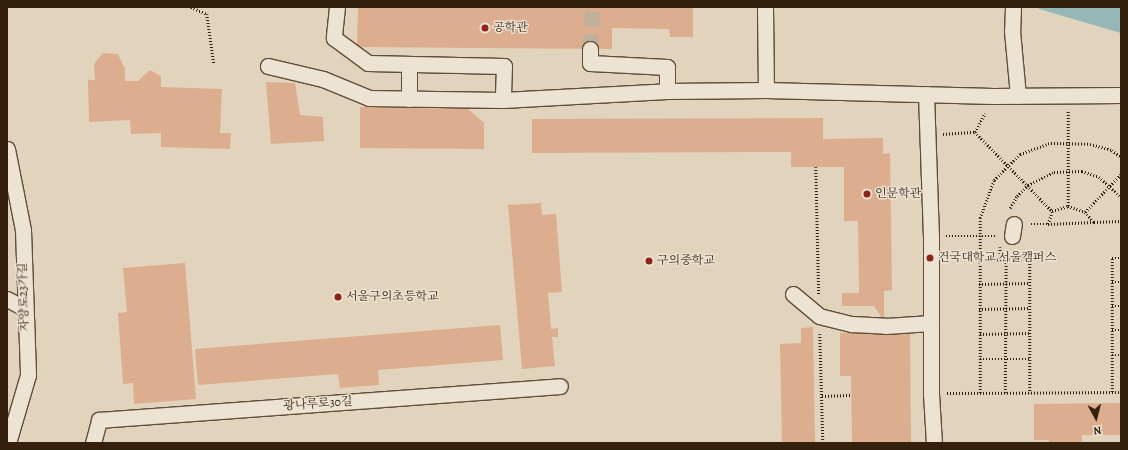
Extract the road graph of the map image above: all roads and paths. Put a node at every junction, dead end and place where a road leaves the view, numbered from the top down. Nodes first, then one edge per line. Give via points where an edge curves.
1 (191, 7) edge
2 (337, 7) edge
3 (765, 7) edge
4 (1013, 7) edge
5 (590, 49) tunnel mouth
6 (214, 64) dead end
7 (409, 64) junction
8 (268, 66) dead end
9 (766, 90) junction
10 (666, 91) junction
11 (926, 94) junction
12 (1103, 94) junction
13 (1121, 95) edge
14 (993, 96) junction
15 (1018, 96) junction
16 (1068, 97) junction
17 (409, 99) junction
18 (503, 100) junction
19 (1121, 103) edge
20 (975, 132) junction
21 (928, 136) junction
22 (1068, 142) junction
23 (7, 149) edge
24 (1121, 157) edge
25 (1007, 165) junction
26 (1068, 170) junction
27 (1121, 174) edge
28 (1028, 185) junction
29 (1110, 185) junction
30 (1121, 197) edge
31 (1068, 206) junction
32 (1052, 211) junction
33 (1086, 212) junction
34 (1121, 221) edge
35 (1094, 222) junction
36 (1048, 224) junction
37 (1011, 226) junction
38 (931, 236) junction
39 (979, 236) junction
40 (1121, 258) edge
41 (1006, 259) junction
42 (979, 260) junction
43 (1112, 282) junction
44 (1121, 282) edge
45 (1005, 283) junction
46 (1030, 283) junction
47 (979, 284) junction
48 (793, 294) dead end
49 (7, 299) edge
50 (1112, 306) junction
51 (1121, 306) edge
52 (24, 308) junction
53 (1006, 308) junction
54 (1030, 308) junction
55 (979, 309) junction
56 (931, 323) junction
57 (1112, 330) junction
58 (1121, 330) edge
59 (1005, 333) junction
60 (1030, 333) junction
61 (980, 334) junction
62 (1112, 355) junction
63 (1121, 355) edge
64 (980, 359) junction
65 (1005, 359) junction
66 (1030, 359) junction
67 (560, 386) dead end
68 (1112, 392) junction
69 (1121, 392) edge
70 (980, 393) junction
71 (1005, 393) junction
72 (1030, 393) junction
73 (931, 394) junction
74 (851, 395) dead end
75 (822, 396) dead end
76 (8, 443) edge
77 (93, 443) edge
78 (934, 443) edge

1 - 6 path via 207,14
2 - 7 street via 334,38 368,64
3 - 9 street
4 - 15 street via 1012,31
5 - 10 street via 590,63 667,67
7 - 17 street
7 - 18 street via 504,66
8 - 17 street via 323,80 369,98
9 - 10 street
9 - 11 street
10 - 18 street
11 - 14 street
11 - 21 street
12 - 13 street
12 - 16 street
12 - 19 street
14 - 15 street
14 - 20 path
15 - 16 street
16 - 22 path
17 - 18 street
20 - 21 path
20 - 25 path
21 - 38 street
22 - 24 path via 1112,150
22 - 25 path via 1034,148
22 - 26 path
23 - 52 street, 자양로23가길 via 23,230
25 - 28 path
25 - 39 path via 994,180 985,198
26 - 28 path via 1047,174
26 - 29 path via 1082,171 1099,177
26 - 31 path
27 - 29 path
28 - 32 path
28 - 37 path via 1017,196
29 - 30 path
29 - 33 path
31 - 32 path
31 - 33 path
32 - 36 path
33 - 35 path
34 - 35 path
35 - 36 path
36 - 37 path
37 - 39 path
38 - 39 path
38 - 56 street
39 - 42 path
40 - 43 path via 1112,258
41 - 42 path
41 - 45 path
41 - 46 path via 1030,258
42 - 47 path
43 - 44 path
43 - 50 path
45 - 46 path
45 - 47 path
45 - 53 path
46 - 54 path
47 - 55 path
48 - 56 street via 820,316 852,324 886,326
49 - 52 street
50 - 51 path
50 - 57 path
52 - 76 street, 자양로23가길 via 28,375
53 - 54 path
53 - 55 path
53 - 59 path
54 - 60 path
55 - 61 path
56 - 73 street
57 - 58 path
57 - 62 path
59 - 60 path
59 - 61 path
59 - 65 path
60 - 66 path
61 - 64 path
62 - 63 path
62 - 68 path
64 - 65 path
64 - 70 path
65 - 66 path
65 - 71 path
66 - 72 path
67 - 77 street, 광나루로30길 via 99,420
68 - 69 path
68 - 72 path
70 - 71 path
70 - 73 path
71 - 72 path
73 - 78 street
74 - 75 path

